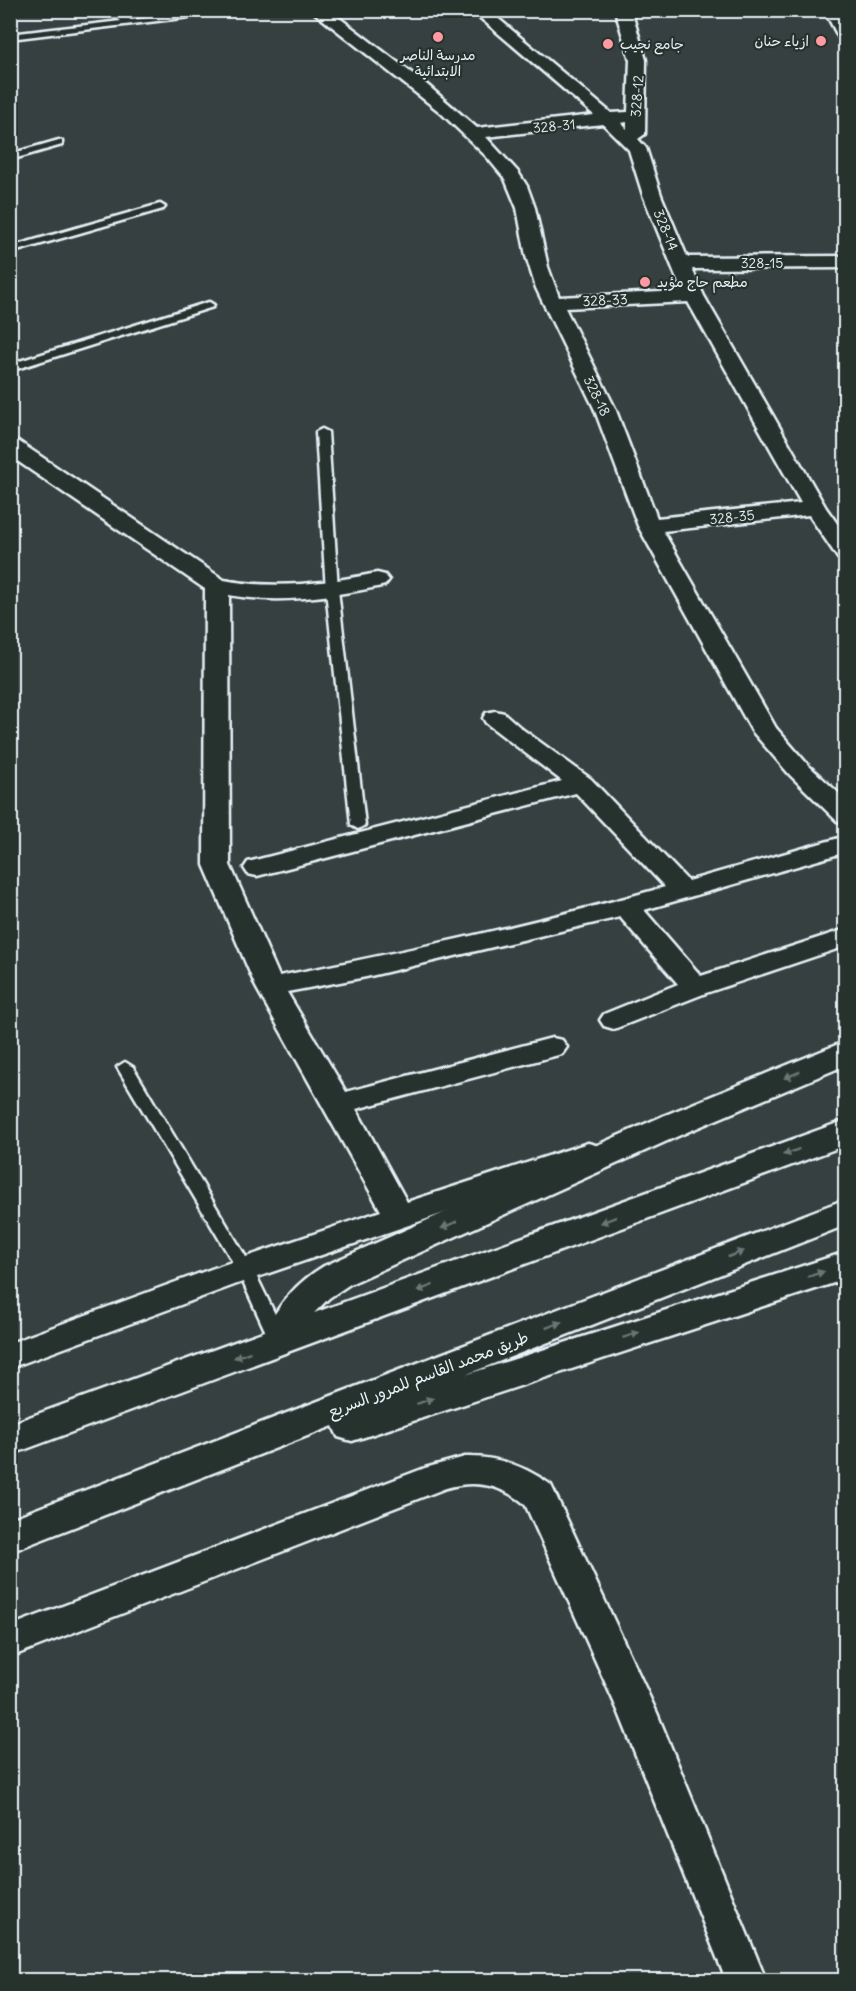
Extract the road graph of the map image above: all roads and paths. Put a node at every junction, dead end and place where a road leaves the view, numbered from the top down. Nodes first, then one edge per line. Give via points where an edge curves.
1 (109, 10) edge
2 (243, 10) edge
3 (318, 10) edge
4 (478, 10) edge
5 (623, 10) edge
6 (833, 10) edge
7 (129, 23) junction
8 (846, 34) edge
9 (10, 38) edge
10 (634, 116) junction
11 (610, 120) junction
12 (474, 133) junction
13 (59, 143) dead end
14 (637, 148) junction
15 (10, 157) edge
16 (160, 207) dead end
17 (10, 250) edge
18 (846, 262) edge
19 (679, 263) junction
20 (694, 296) junction
21 (552, 303) junction
22 (209, 305) dead end
23 (10, 368) edge
24 (322, 432) dead end
25 (10, 446) edge
26 (815, 508) junction
27 (649, 526) junction
28 (846, 553) edge
29 (377, 580) dead end
30 (218, 586) junction
31 (332, 590) junction
32 (495, 718) dead end
33 (582, 784) junction
34 (846, 815) edge
35 (358, 825) dead end
36 (846, 844) edge
37 (257, 868) dead end
38 (683, 891) junction
39 (626, 907) junction
40 (846, 937) edge
41 (270, 987) junction
42 (696, 987) junction
43 (614, 1020) dead end
44 (552, 1047) dead end
45 (846, 1052) edge
46 (125, 1067) dead end
47 (338, 1104) junction
48 (675, 1124) junction
49 (846, 1132) edge
50 (846, 1211) edge
51 (399, 1216) junction
52 (846, 1264) edge
53 (245, 1269) junction
54 (279, 1342) junction
55 (10, 1356) edge
56 (10, 1440) edge
57 (10, 1537) edge
58 (10, 1642) edge
59 (741, 1979) edge

1 - 7 lane
2 - 7 lane
3 - 12 street, 328-18
4 - 11 street, 328-14
5 - 10 street, 328-12 via 637,48 639,78
6 - 8 main road
7 - 9 lane
10 - 11 street, 328-31
10 - 14 street, 328-12
11 - 12 street, 328-31
11 - 14 street, 328-14
12 - 21 street, 328-18 via 513,178 526,209 538,265
13 - 15 lane
14 - 19 street, 328-14
16 - 17 lane
18 - 19 street, 328-15
19 - 20 street, 328-14
20 - 21 street, 328-33
20 - 26 street, 328-14
21 - 27 street, 328-18 via 613,428
22 - 23 lane
24 - 31 lane
25 - 30 street
26 - 27 street, 328-35
26 - 28 street, 328-14
27 - 34 street, 328-18 via 765,731
29 - 31 street
30 - 31 street via 248,593
30 - 41 street via 217,865
31 - 35 lane
32 - 33 street
33 - 37 street
33 - 38 street
36 - 38 street
38 - 39 street
39 - 41 street
39 - 42 street
40 - 42 street
41 - 47 street
42 - 43 street
44 - 47 street
45 -> 48 main road
46 - 53 lane
47 - 51 street
48 - 51 street
48 -> 54 main road via 315,1287 302,1300
49 -> 54 main road
57 -> 50 main road, طريق محمد القاسم للمرور السريع
51 - 53 street
57 -> 52 main road
53 - 54 lane
53 - 55 street
54 -> 56 main road
58 - 59 street via 454,1471 492,1470 510,1475 539,1495 638,1713

